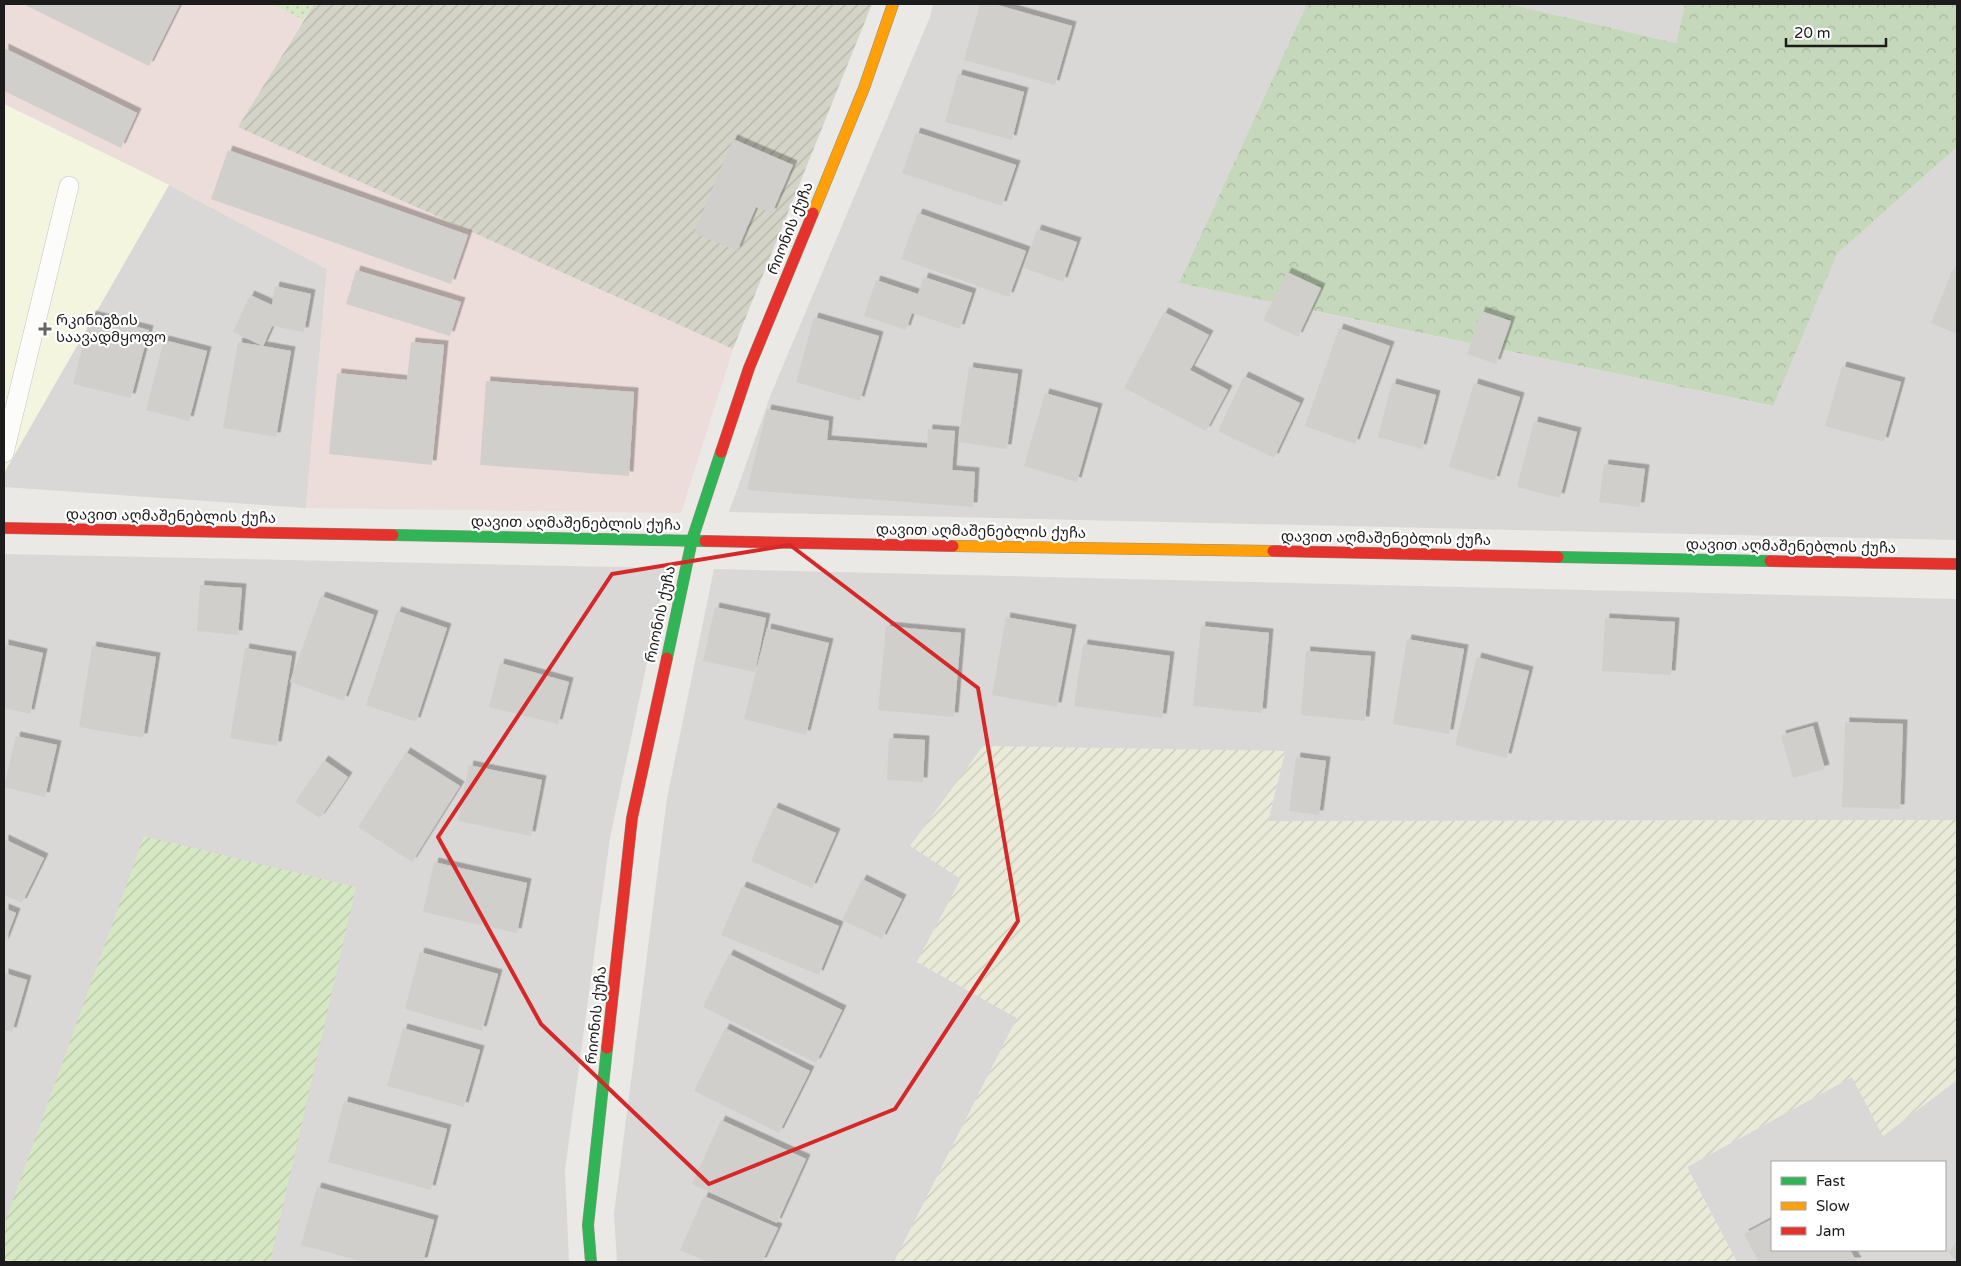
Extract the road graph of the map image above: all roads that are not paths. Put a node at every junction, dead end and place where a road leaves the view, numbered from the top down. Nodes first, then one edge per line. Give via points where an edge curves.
1 (893, 4) edge
2 (69, 186) dead end
3 (4, 453) edge
4 (4, 528) edge
5 (692, 540) junction
6 (1957, 564) edge
7 (591, 1262) edge

1 - 5 main road, რიონის ქუჩა via 864,88 749,368
2 - 3 lane
4 - 5 main road, დავით აღმაშენებლის ქუჩა
5 - 6 main road, დავით აღმაშენებლის ქუჩა
5 - 7 main road, რიონის ქუჩა via 632,818 588,1225

